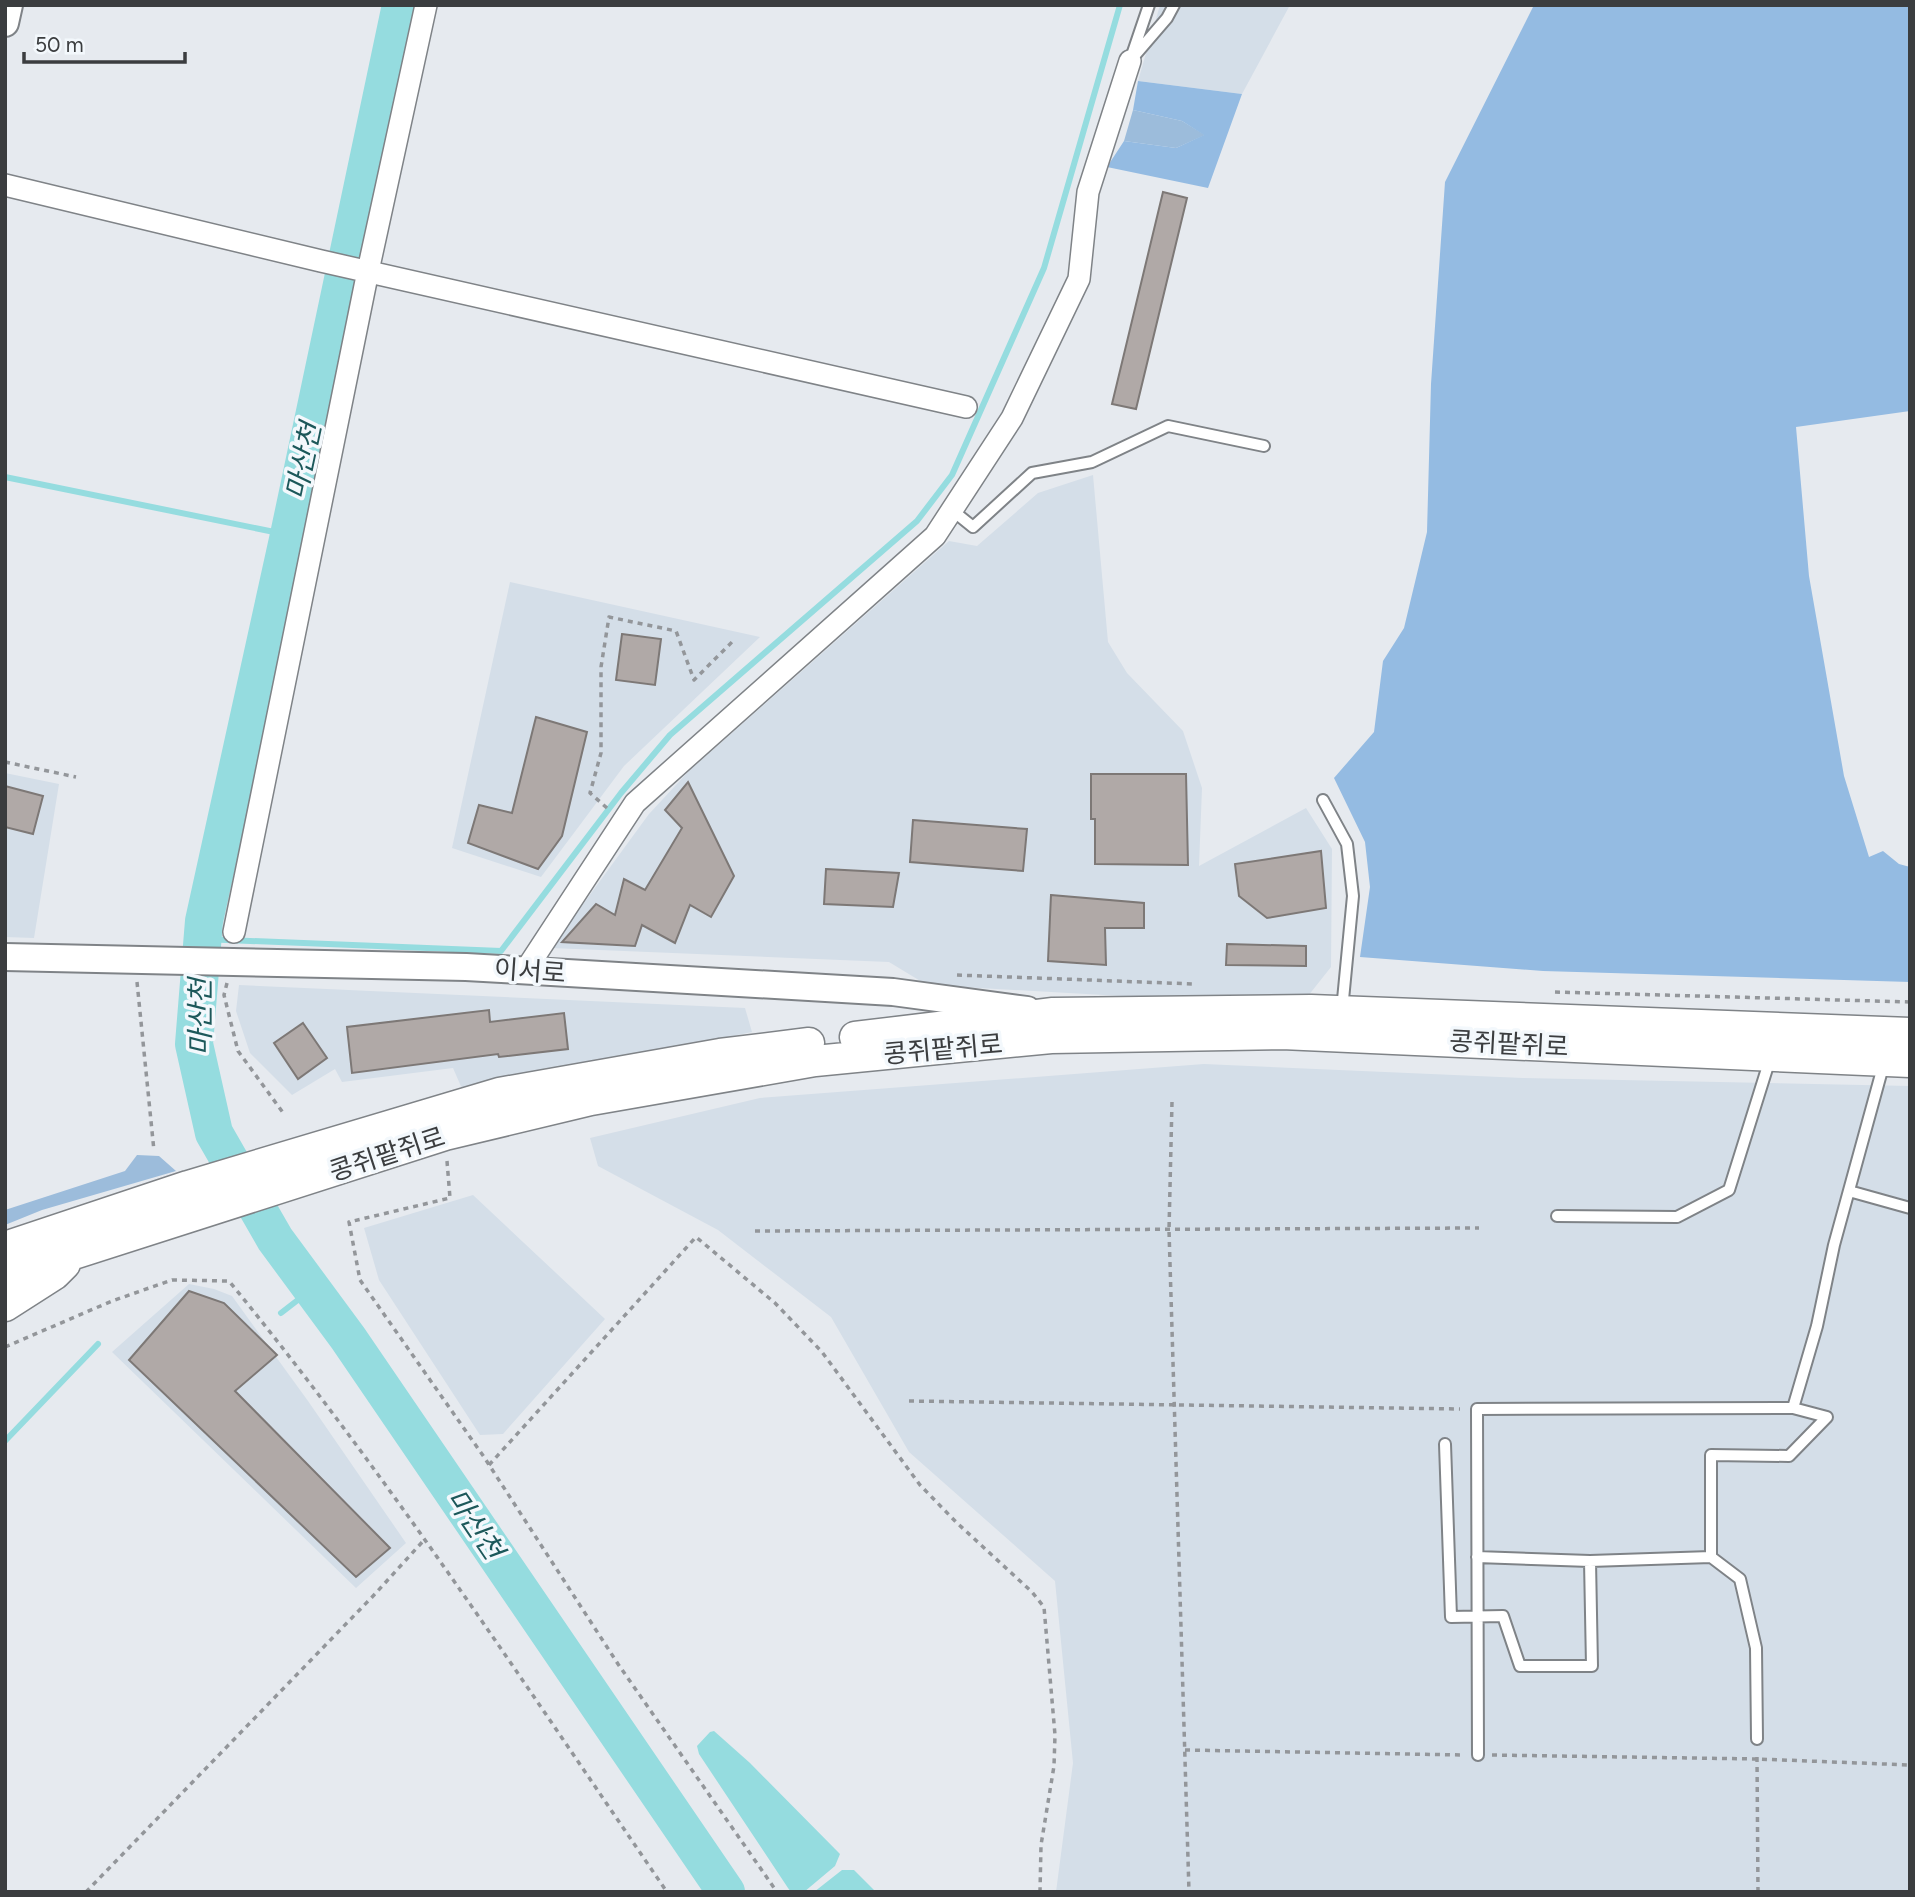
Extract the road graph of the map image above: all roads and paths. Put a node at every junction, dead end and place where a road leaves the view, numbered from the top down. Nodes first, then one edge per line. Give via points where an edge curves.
1 (9, 5) edge
2 (426, 5) edge
3 (1149, 5) edge
4 (1174, 5) edge
5 (5, 23) edge
6 (1130, 61) junction
7 (5, 185) edge
8 (361, 270) junction
9 (966, 407) dead end
10 (1264, 446) dead end
11 (952, 510) junction
12 (733, 641) dead end
13 (5, 762) edge
14 (76, 777) dead end
15 (598, 800) dead end
16 (1323, 800) dead end
17 (234, 932) dead end
18 (5, 957) edge
19 (135, 960) junction
20 (225, 963) junction
21 (524, 971) junction
22 (955, 975) dead end
23 (1196, 984) dead end
24 (1545, 992) dead end
25 (1910, 1002) edge
26 (1342, 1011) junction
27 (1053, 1013) junction
28 (1910, 1033) edge
29 (1771, 1056) junction
30 (1897, 1061) edge
31 (1172, 1102) dead end
32 (284, 1114) dead end
33 (445, 1135) junction
34 (154, 1151) dead end
35 (292, 1170) junction
36 (1849, 1191) junction
37 (194, 1199) junction
38 (1910, 1208) edge
39 (1557, 1216) dead end
40 (1479, 1228) dead end
41 (1169, 1230) junction
42 (755, 1231) dead end
43 (5, 1247) edge
44 (77, 1252) junction
45 (5, 1276) edge
46 (5, 1306) edge
47 (5, 1347) edge
48 (909, 1401) dead end
49 (1176, 1404) junction
50 (1793, 1408) junction
51 (1476, 1409) junction
52 (1445, 1444) dead end
53 (489, 1465) junction
54 (425, 1539) junction
55 (1477, 1557) junction
56 (1711, 1557) junction
57 (1590, 1561) junction
58 (1478, 1615) junction
59 (1757, 1739) joint
60 (1185, 1750) junction
61 (1478, 1755) junction
62 (1757, 1759) junction
63 (1910, 1765) edge
64 (86, 1892) edge
65 (667, 1892) edge
66 (777, 1892) edge
67 (1040, 1892) edge
68 (1189, 1892) edge
69 (1758, 1892) edge

1 - 5 street
2 - 8 street
3 - 6 lane
4 - 6 lane
6 - 11 street via 1088,192 1079,279 1012,418
7 - 8 street
8 - 9 street
8 - 17 street
10 - 11 lane via 1168,426 1092,462 1032,473 973,527
11 - 21 street via 935,536 635,803
12 - 15 path via 694,680 676,631 609,617 601,667 601,753 590,793
13 - 14 path
16 - 26 lane via 1347,844 1353,896
18 - 19 street, 이서로
19 - 20 street, 이서로
19 - 34 path
20 - 21 street, 이서로
20 - 32 path via 224,995 237,1051
21 - 27 street, 이서로 via 893,992
22 - 23 path
24 - 25 path
26 - 27 main road, 콩쥐팥쥐로
26 - 28 main road, 콩쥐팥쥐로
27 - 35 main road, 콩쥐팥쥐로 via 720,1054 499,1093
29 - 30 main road, 콩쥐팥쥐로
29 - 33 main road, 콩쥐팥쥐로 via 1282,1034 1051,1038 815,1061 591,1100
29 - 39 lane via 1729,1190 1677,1217
30 - 36 lane
31 - 41 path
33 - 35 main road, 콩쥐팥쥐로
33 - 53 path via 450,1198 349,1222 360,1280
35 - 37 main road, 콩쥐팥쥐로
36 - 38 lane
36 - 50 lane
37 - 43 main road, 콩쥐팥쥐로
37 - 44 main road, 콩쥐팥쥐로
40 - 41 path
41 - 42 path
41 - 49 path
44 - 45 main road, 콩쥐팥쥐로
44 - 46 main road via 55,1274
47 - 54 path via 172,1280 229,1281
48 - 49 path
49 - 51 path
49 - 60 path
50 - 51 lane
50 - 56 lane via 1827,1417 1789,1456 1711,1455
51 - 55 lane
52 - 58 lane via 1451,1617
53 - 66 path via 618,1664
53 - 67 path via 696,1237 775,1303 822,1352 920,1485 1044,1607 1055,1735
54 - 64 path
54 - 65 path
55 - 57 lane
55 - 58 lane
56 - 57 lane
56 - 59 lane via 1740,1579 1756,1648
57 - 58 lane via 1592,1666 1520,1666 1503,1616
58 - 61 lane
59 - 62 path
60 - 61 path
60 - 68 path
61 - 62 path
62 - 63 path
62 - 69 path

